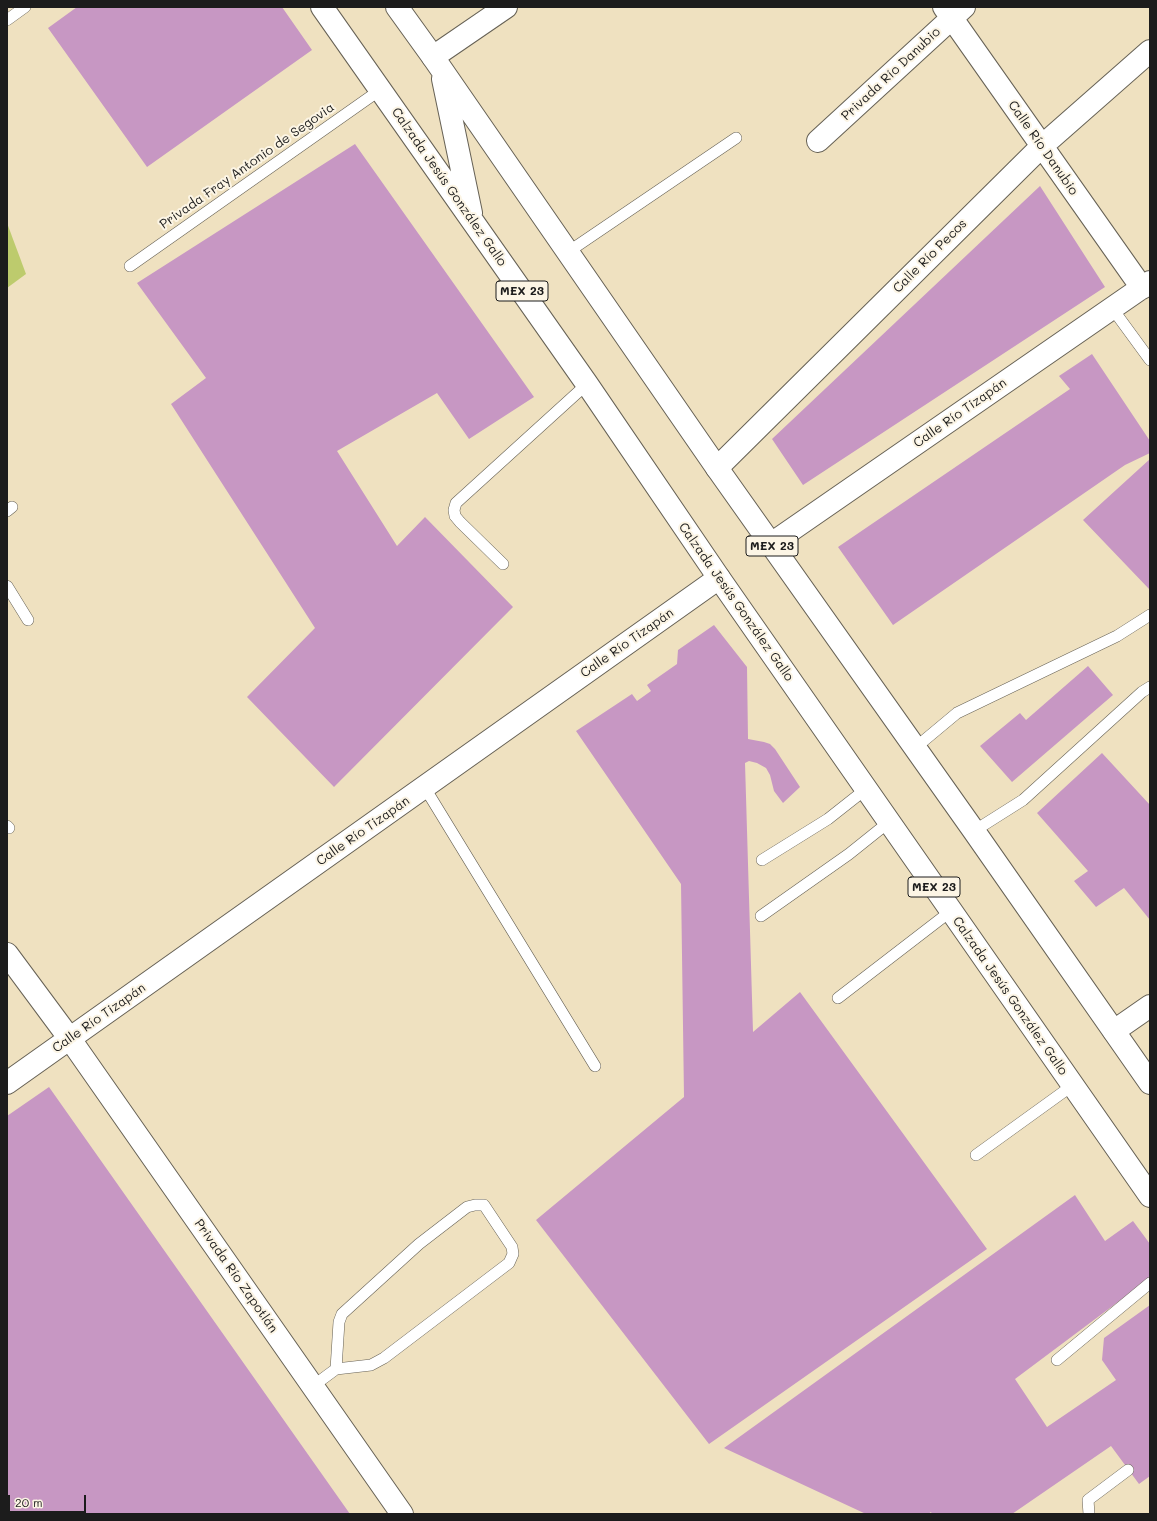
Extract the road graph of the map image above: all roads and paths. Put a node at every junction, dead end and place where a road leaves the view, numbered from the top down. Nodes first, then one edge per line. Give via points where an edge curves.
1 (25, 7) edge
2 (322, 7) edge
3 (397, 7) edge
4 (506, 7) edge
5 (953, 11) edge
6 (7, 20) edge
7 (1150, 51) edge
8 (437, 63) junction
9 (380, 90) junction
10 (736, 138) dead end
11 (818, 142) dead end
12 (1042, 146) junction
13 (473, 222) junction
14 (568, 252) junction
15 (130, 266) dead end
16 (1146, 285) edge
17 (1112, 308) junction
18 (1150, 360) edge
19 (587, 384) junction
20 (717, 468) junction
21 (771, 544) junction
22 (503, 564) dead end
23 (719, 578) junction
24 (7, 586) edge
25 (1150, 615) edge
26 (28, 620) dead end
27 (1150, 687) edge
28 (915, 748) junction
29 (425, 788) junction
30 (866, 789) junction
31 (889, 822) junction
32 (974, 831) junction
33 (762, 860) dead end
34 (951, 911) junction
35 (761, 916) dead end
36 (7, 954) edge
37 (838, 998) dead end
38 (1150, 1006) edge
39 (1114, 1031) junction
40 (70, 1039) junction
41 (595, 1066) dead end
42 (7, 1083) edge
43 (1150, 1083) edge
44 (1073, 1085) junction
45 (976, 1155) dead end
46 (1150, 1196) edge
47 (1150, 1283) edge
48 (1057, 1360) dead end
49 (336, 1369) junction
50 (313, 1386) junction
51 (1128, 1470) dead end
52 (402, 1514) edge
53 (1089, 1514) edge

1 - 6 lane
2 - 9 street, Calzada Jesús González Gallo / MEX 23
3 - 8 street, MEX 23
4 - 8 street
5 - 11 street, Privada Río Danubio
5 - 12 street, Calle Río Danubio
7 - 12 street, Calle Río Pecos
8 - 13 street
8 - 14 street, MEX 23
9 - 13 street, Calzada Jesús González Gallo / MEX 23
9 - 15 lane, Privada Fray Antonio de Segovia
10 - 14 lane
12 - 16 street, Calle Río Danubio
12 - 20 street, Calle Río Pecos
13 - 19 street, Calzada Jesús González Gallo / MEX 23
14 - 20 street, MEX 23
16 - 17 street, Calle Río Tizapán
17 - 18 lane
17 - 21 street, Calle Río Tizapán
19 - 22 lane via 456,503 455,516
19 - 23 street, Calzada Jesús González Gallo / MEX 23
20 - 21 street, MEX 23
21 - 28 street, MEX 23
23 - 29 street, Calle Río Tizapán
23 - 30 street, Calzada Jesús González Gallo / MEX 23
24 - 26 lane
25 - 28 lane via 1117,636 957,713
27 - 32 lane via 1023,800
28 - 32 street, MEX 23
29 - 40 street, Calle Río Tizapán
29 - 41 lane
30 - 31 street, Calzada Jesús González Gallo / MEX 23
30 - 33 lane via 828,819
31 - 34 street, Calzada Jesús González Gallo / MEX 23
31 - 35 lane via 849,854
32 - 39 street, MEX 23
34 - 37 lane
34 - 44 street, Calzada Jesús González Gallo / MEX 23
36 - 40 street, Privada Río Zapotlán
38 - 39 street
39 - 43 street, MEX 23
40 - 42 street, Calle Río Tizapán
40 - 50 street, Privada Río Zapotlán
44 - 45 lane
44 - 46 street, Calzada Jesús González Gallo / MEX 23
47 - 48 lane
49 - 49 lane via 342,1314 419,1244 467,1207 484,1205 512,1247 513,1254 509,1263 384,1358 371,1365
49 - 50 lane
50 - 52 street, Privada Río Zapotlán
51 - 53 lane via 1088,1500

